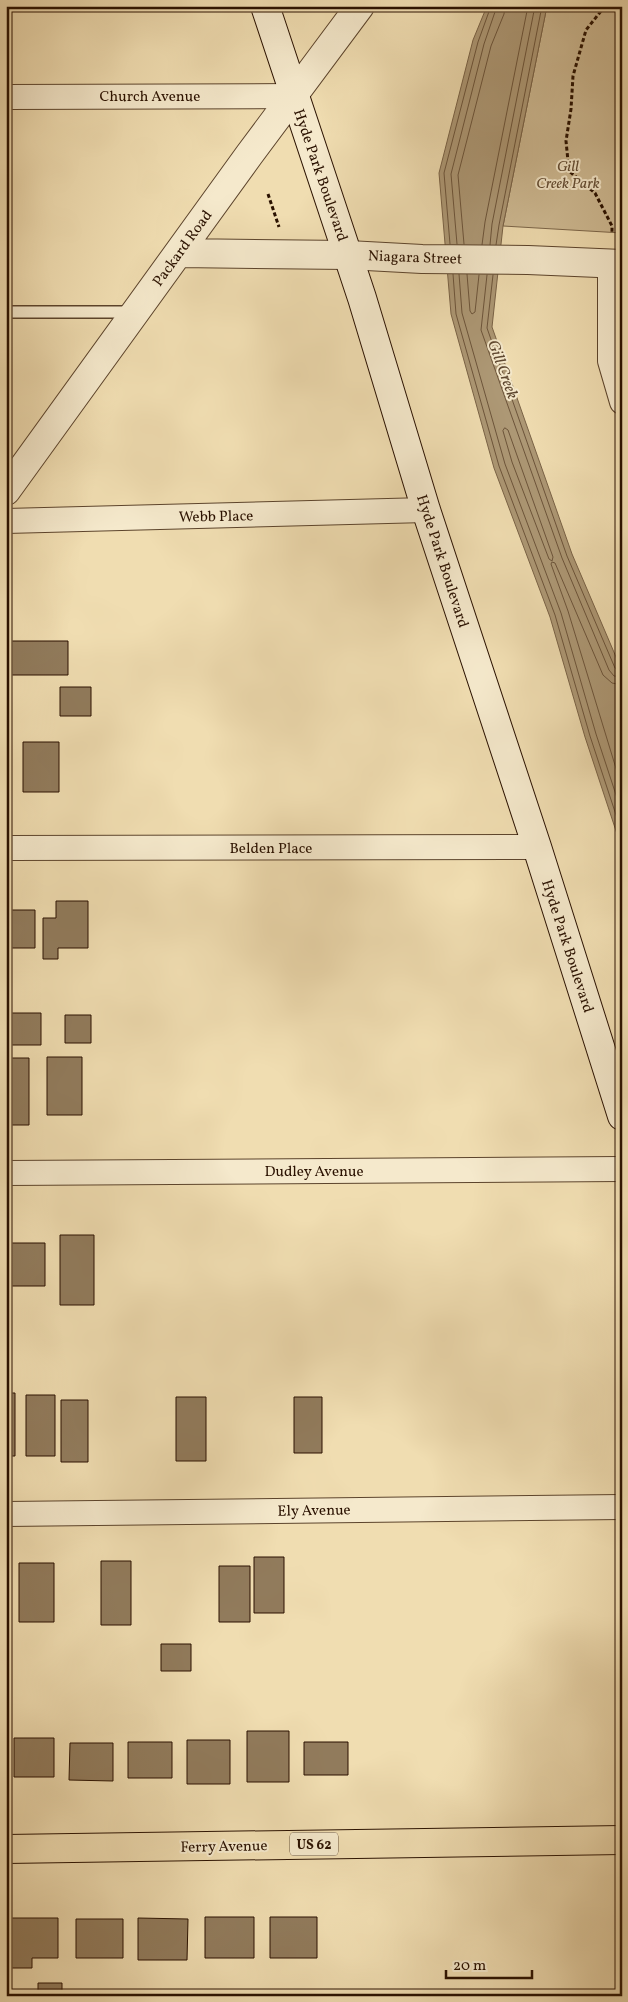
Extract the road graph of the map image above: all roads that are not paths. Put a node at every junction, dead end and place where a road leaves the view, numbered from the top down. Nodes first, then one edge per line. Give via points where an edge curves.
1 (265, 6) edge
2 (360, 6) edge
3 (6, 96) edge
4 (293, 96) junction
5 (179, 253) junction
6 (348, 255) junction
7 (616, 264) edge
8 (6, 312) edge
9 (136, 312) junction
10 (622, 402) edge
11 (6, 492) edge
12 (426, 510) junction
13 (6, 521) edge
14 (536, 847) junction
15 (6, 848) edge
16 (622, 1116) edge
17 (622, 1169) edge
18 (6, 1173) edge
19 (622, 1507) edge
20 (6, 1514) edge
21 (622, 1840) edge
22 (6, 1849) edge

1 - 4 main road, Hyde Park Boulevard
2 - 4 main road, Packard Road
3 - 4 street, Church Avenue
4 - 5 main road, Packard Road
4 - 6 main road, Hyde Park Boulevard
5 - 6 main road, Niagara Street
5 - 9 main road, Packard Road
6 - 7 main road, Niagara Street
6 - 12 main road, Hyde Park Boulevard
7 - 10 street via 610,361
8 - 9 lane
9 - 11 main road, Packard Road
12 - 13 street, Webb Place
12 - 14 main road, Hyde Park Boulevard
14 - 15 street, Belden Place
14 - 16 main road, Hyde Park Boulevard
17 - 18 street, Dudley Avenue
19 - 20 street, Ely Avenue
21 - 22 main road, Ferry Avenue / US 62

